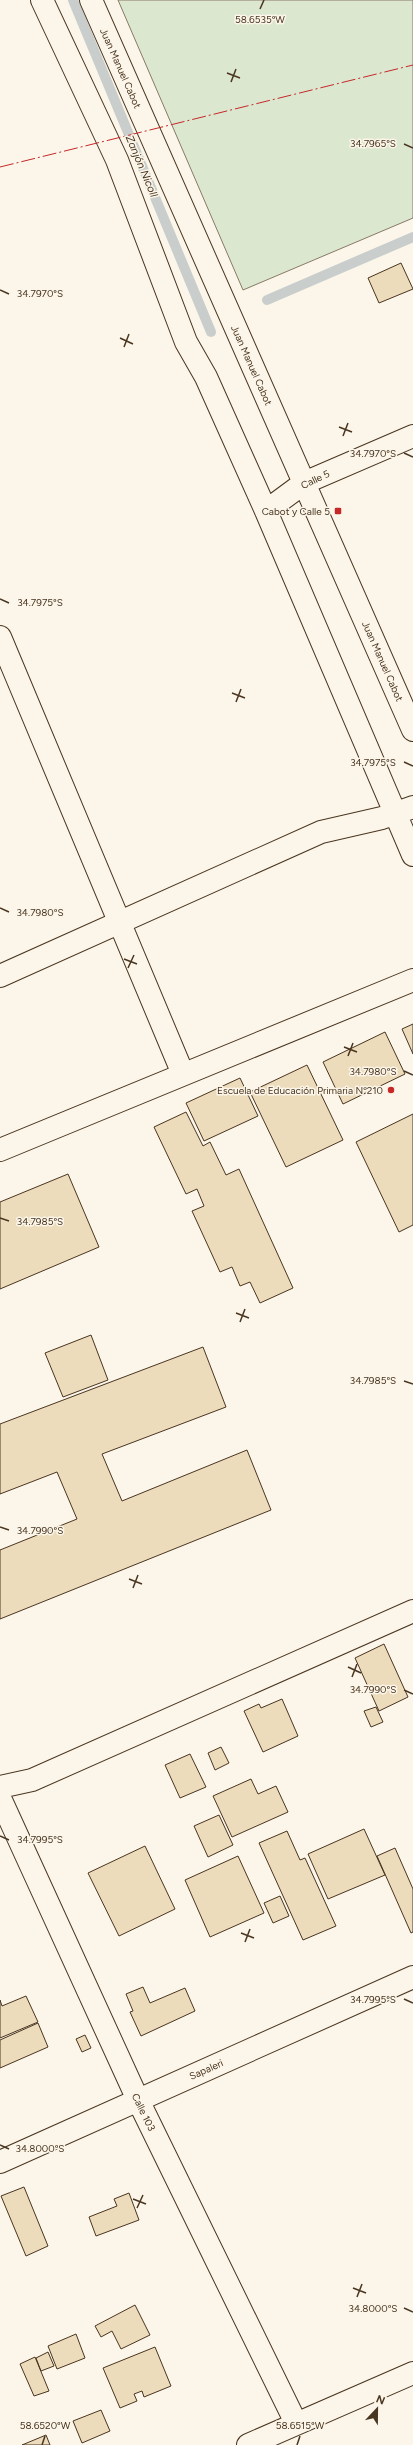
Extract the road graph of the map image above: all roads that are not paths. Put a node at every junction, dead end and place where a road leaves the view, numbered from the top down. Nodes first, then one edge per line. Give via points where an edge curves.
1 (42, 0) edge
2 (91, 0) edge
3 (413, 436) edge
4 (304, 483) junction
5 (266, 511) junction
6 (0, 637) edge
7 (413, 730) edge
8 (404, 810) edge
9 (413, 855) edge
10 (120, 923) junction
11 (0, 976) edge
12 (413, 980) edge
13 (183, 1074) junction
14 (0, 1150) edge
15 (413, 1611) edge
16 (0, 1787) edge
17 (0, 1798) edge
18 (413, 1977) edge
19 (138, 2100) junction
20 (0, 2162) edge
21 (413, 2373) edge
22 (296, 2423) junction
23 (248, 2445) edge

1 - 5 street via 117,160 186,342 206,377
2 - 4 street, Juan Manuel Cabot
3 - 4 street, Calle 5
4 - 5 street, Calle 5
4 - 7 street, Juan Manuel Cabot
5 - 8 street
6 - 10 street
8 - 9 street
8 - 10 street via 321,832
10 - 11 street
10 - 13 street
12 - 13 street
13 - 14 street
15 - 16 street via 32,1780
17 - 19 street, Calle 103
18 - 19 street, Sapaleri
19 - 20 street, Sapaleri
19 - 22 street, Calle 103
21 - 22 street
22 - 23 street

